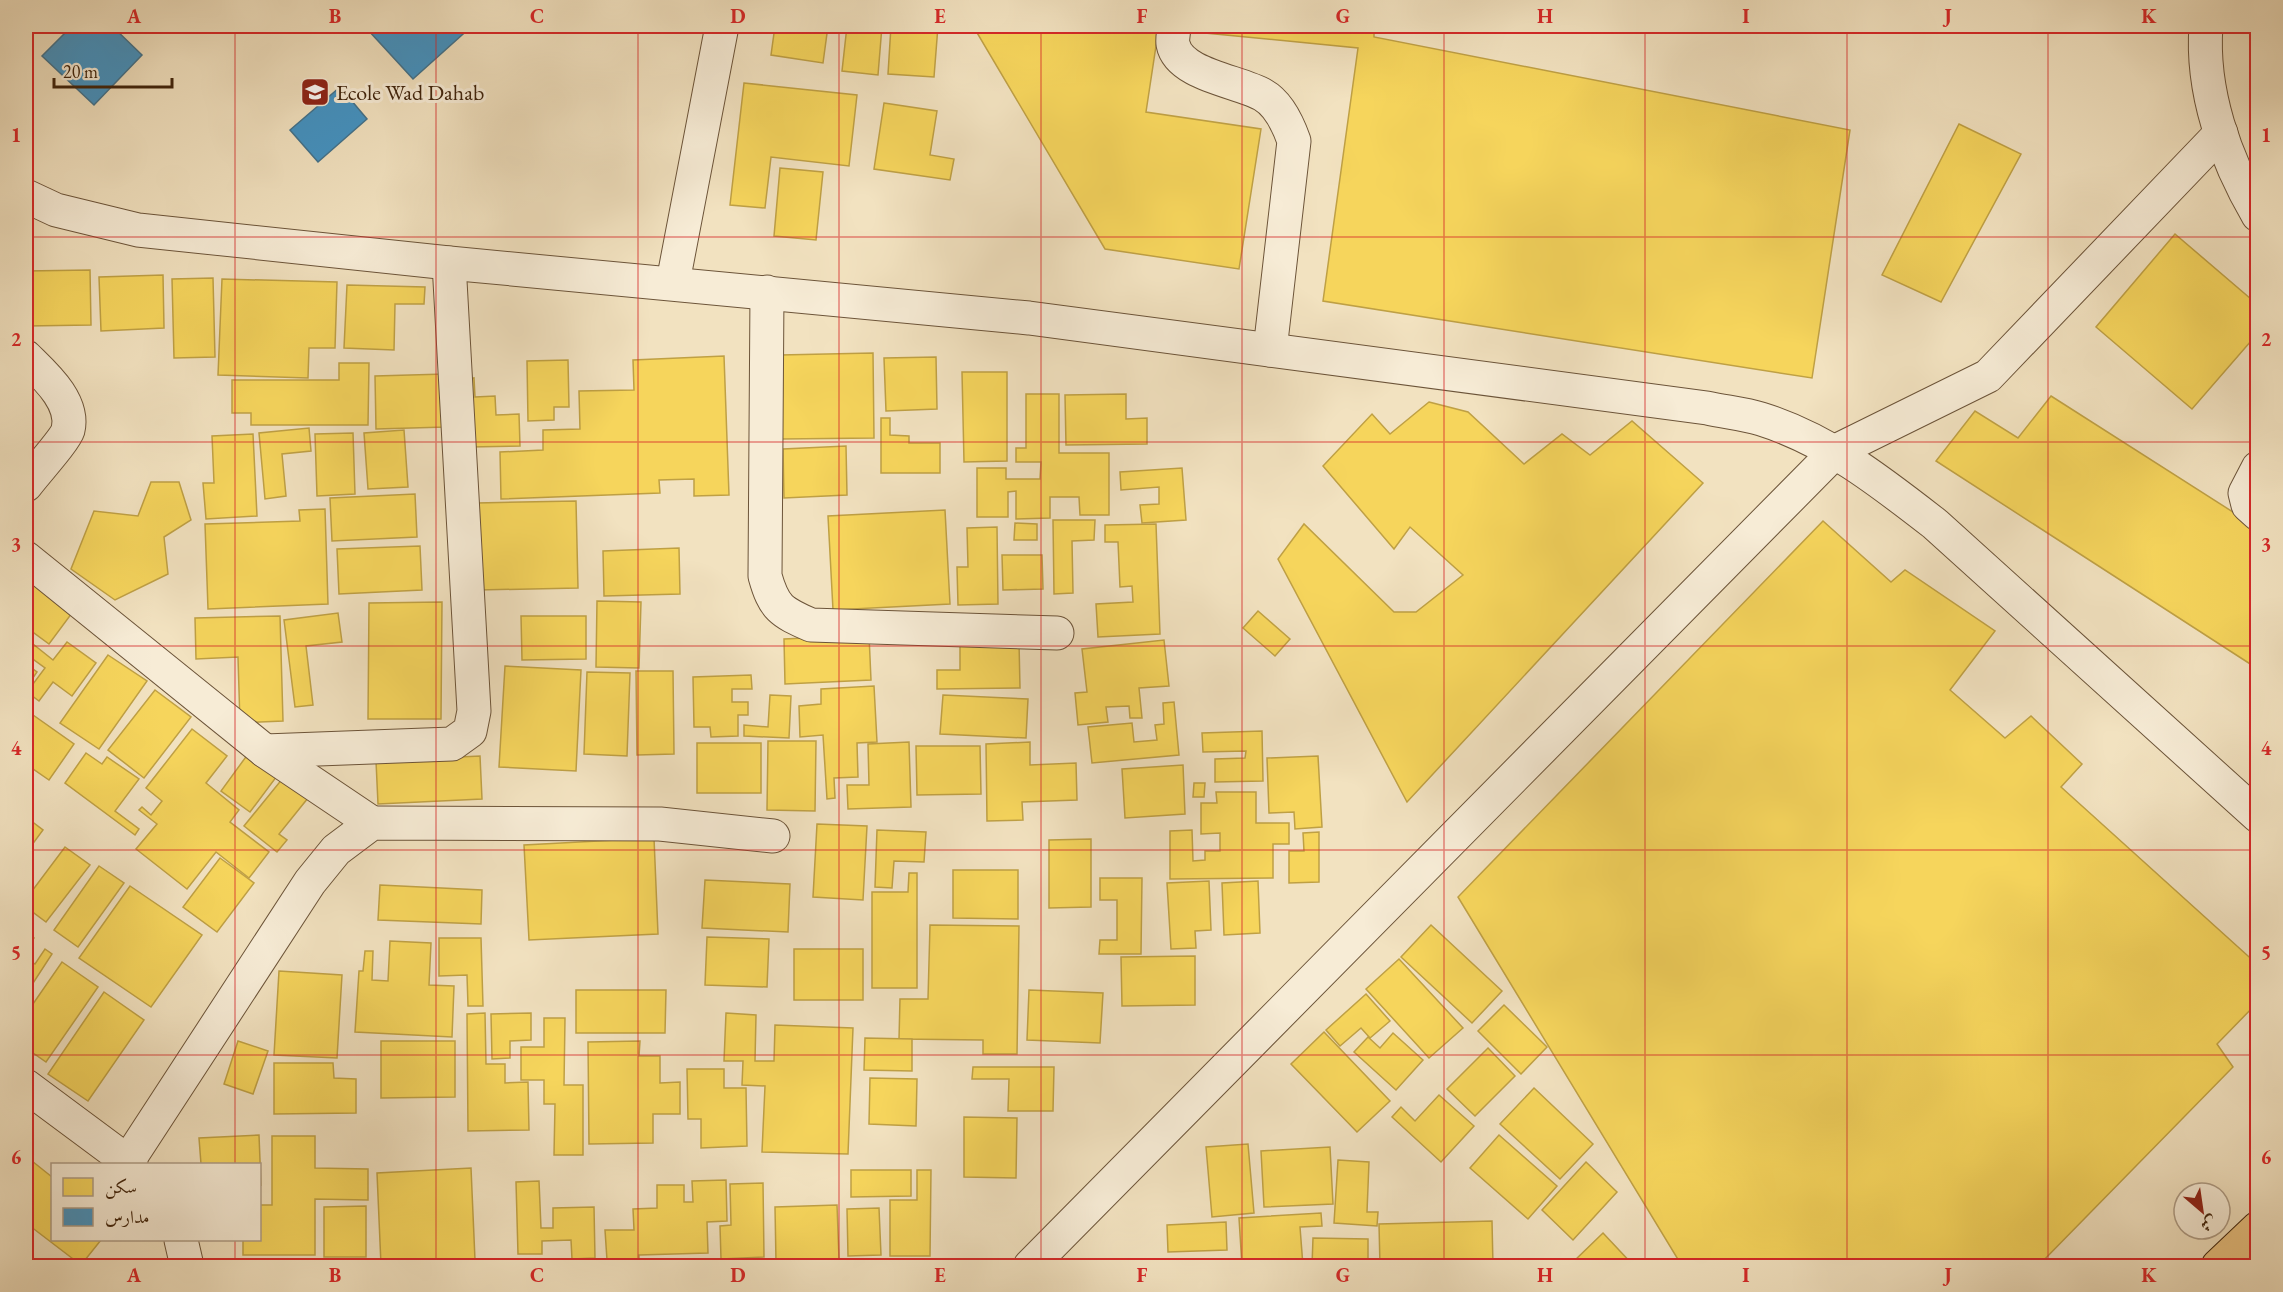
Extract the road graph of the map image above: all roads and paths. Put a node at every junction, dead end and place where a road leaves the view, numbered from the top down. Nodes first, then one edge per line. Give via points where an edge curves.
1 (722, 26) edge
2 (1174, 26) edge
3 (2206, 26) edge
4 (2222, 133) junction
5 (26, 196) edge
6 (2258, 215) edge
7 (449, 262) junction
8 (673, 282) junction
9 (767, 292) junction
10 (1270, 350) junction
11 (26, 357) edge
12 (1836, 451) junction
13 (2258, 468) edge
14 (26, 484) edge
15 (2258, 514) edge
16 (26, 558) edge
17 (1058, 633) dead end
18 (265, 751) junction
19 (2258, 816) edge
20 (372, 823) junction
21 (773, 836) dead end
22 (26, 1086) edge
23 (129, 1163) edge
24 (2258, 1228) edge
25 (181, 1241) edge
26 (187, 1266) edge
27 (1030, 1266) edge
28 (2218, 1266) edge

1 - 8 street
2 - 10 street via 1173,45 1192,69 1265,96 1285,118 1294,141
3 - 4 street via 2208,83
4 - 6 street via 2240,185
4 - 12 street via 1988,376
5 - 7 street via 56,210 138,230
7 - 8 street
7 - 18 street via 474,711 470,731 452,744
8 - 9 street
9 - 10 street via 1029,318
9 - 17 street via 765,576 771,597 786,614 811,625
10 - 12 street via 1707,408 1761,419
11 - 14 street via 55,386 69,414 68,431
12 - 19 street via 1935,525
12 - 27 street
13 - 15 street via 2245,493 2248,505
16 - 18 street
18 - 20 street
20 - 21 street via 660,824
20 - 23 street via 336,850 310,882
22 - 23 street
24 - 28 main road
25 - 26 street

